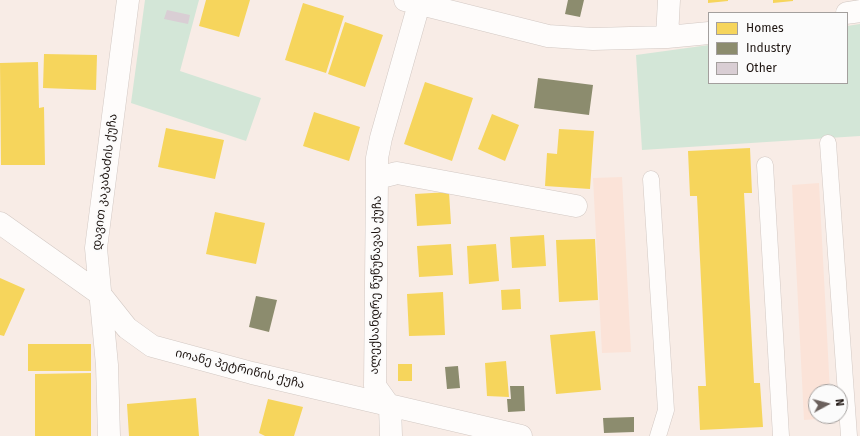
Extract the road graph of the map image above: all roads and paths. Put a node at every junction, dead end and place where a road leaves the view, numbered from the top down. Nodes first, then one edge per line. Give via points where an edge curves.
1 (128, 0) edge
2 (669, 0) edge
3 (412, 2) edge
4 (860, 11) edge
5 (848, 13) edge
6 (708, 33) edge
7 (666, 37) junction
8 (828, 143) dead end
9 (764, 165) dead end
10 (377, 178) junction
11 (651, 179) dead end
12 (576, 206) dead end
13 (0, 223) edge
14 (100, 294) junction
15 (390, 407) junction
16 (109, 436) edge
17 (391, 436) edge
18 (521, 436) edge
19 (658, 436) edge
20 (781, 436) edge
21 (849, 436) edge

1 - 14 street, დავით კაკაბაძის ქუჩა via 96,248
2 - 7 street
3 - 7 street via 548,36 593,39
3 - 10 street, ალექსანდრე წუწუნავას ქუჩა via 377,158
4 - 5 street
6 - 7 street
8 - 21 lane
9 - 20 lane
10 - 12 street, ალექსანდრე წუწუნავას ქუჩა via 397,172
10 - 15 street, ალექსანდრე წუწუნავას ქუჩა via 375,386
11 - 19 lane via 666,410
13 - 14 street, იოანე პეტრიწის ქუჩა
14 - 15 street, იოანე პეტრიწის ქუჩა via 127,328 152,346
14 - 16 street, დავით კაკაბაძის ქუჩა
15 - 17 street
15 - 18 street, იოანე პეტრიწის ქუჩა

